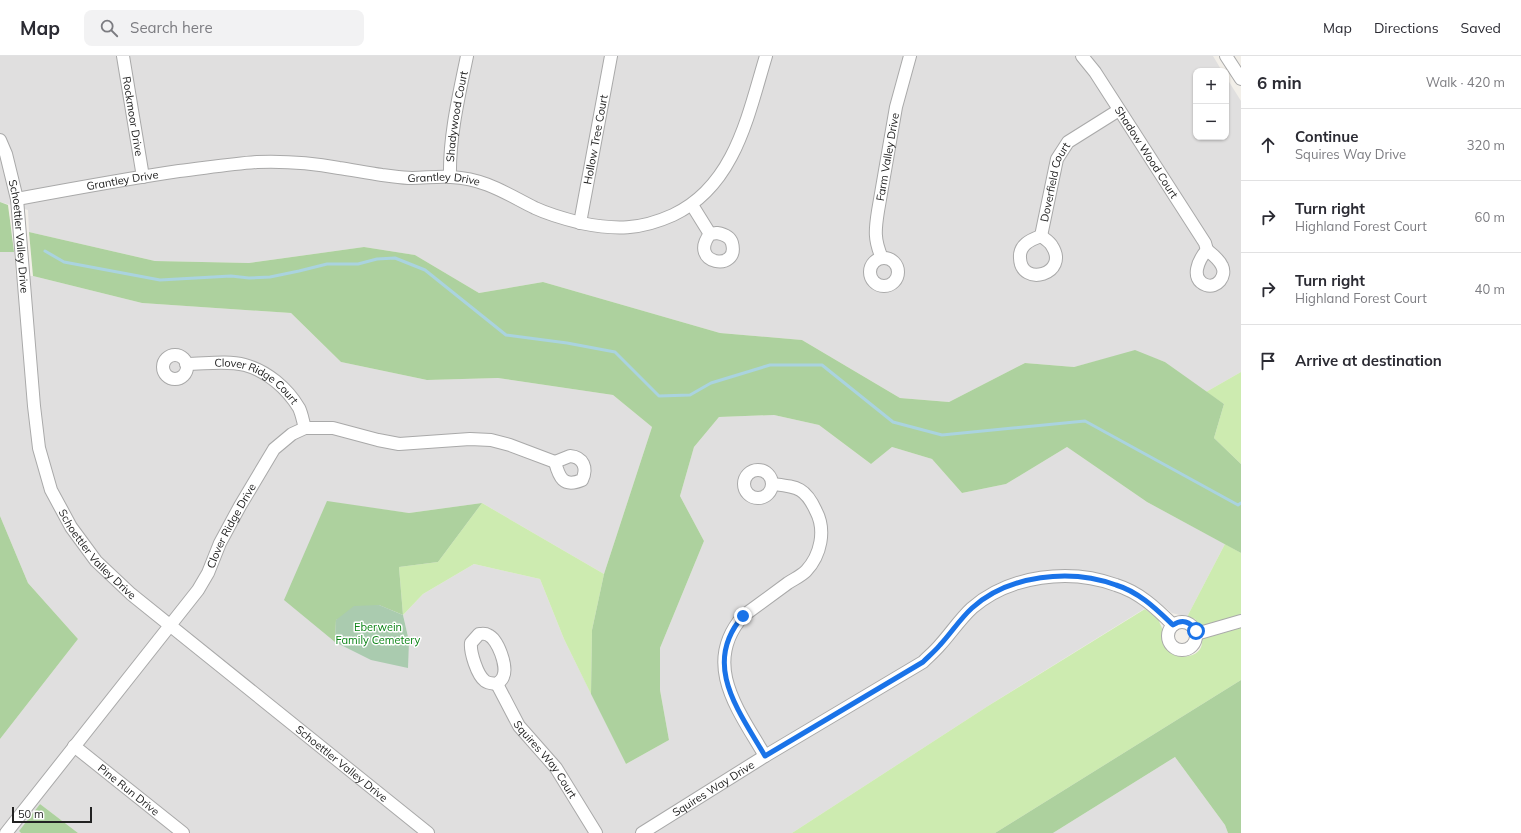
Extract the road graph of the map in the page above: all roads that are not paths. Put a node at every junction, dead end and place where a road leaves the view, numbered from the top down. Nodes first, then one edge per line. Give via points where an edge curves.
1 (123, 56) edge
2 (467, 56) edge
3 (611, 56) edge
4 (766, 56) edge
5 (910, 56) edge
6 (1082, 56) edge
7 (1226, 56) edge
8 (1241, 80) edge
9 (1119, 110) junction
10 (0, 140) edge
11 (144, 176) junction
12 (450, 177) junction
13 (17, 199) junction
14 (692, 206) junction
15 (580, 223) junction
16 (710, 234) dead end
17 (1041, 236) dead end
18 (1207, 250) dead end
19 (882, 258) dead end
20 (186, 364) dead end
21 (305, 428) junction
22 (555, 462) dead end
23 (772, 484) dead end
24 (1241, 621) edge
25 (1173, 625) junction
26 (170, 626) junction
27 (1196, 634) junction
28 (497, 684) dead end
29 (74, 746) junction
30 (765, 756) junction
31 (6, 833) edge
32 (183, 833) edge
33 (428, 833) edge
34 (596, 833) edge
35 (642, 833) edge

1 - 11 street, Rockmoor Drive
2 - 12 street, Shadywood Court via 454,126
3 - 15 street, Hollow Tree Court
4 - 14 street, Grantley Drive via 738,145 727,166
5 - 19 street, Farm Valley Drive via 896,107 877,216 876,245
6 - 9 street, Shadow Wood Court
7 - 8 street
9 - 17 street, Doverfield Court via 1068,142 1060,154 1052,178
9 - 18 street, Shadow Wood Court via 1205,243
10 - 13 street, Schoettler Valley Drive
11 - 12 street, Grantley Drive via 257,162 285,162 378,175 411,178
11 - 13 street, Grantley Drive
12 - 15 street, Grantley Drive via 485,183 537,209 561,219
13 - 26 street, Schoettler Valley Drive via 39,448 51,490 71,527 96,561
14 - 15 street, Grantley Drive via 642,226 603,228
14 - 16 street
20 - 21 street, Clover Ridge Court via 227,363 258,370 289,393 299,409
21 - 22 street, Clover Ridge Drive via 334,428 399,444 491,440
21 - 26 street, Clover Ridge Drive via 292,434 274,449 220,543 208,573
23 - 30 street via 793,486 804,492 818,513 821,538 819,549 806,571 743,616 726,647 724,669 732,698
24 - 27 street
25 - 27 street via 1181,621 1186,622 1193,627
25 - 27 street via 1168,638 1176,649 1190,648 1196,640
25 - 30 street, Squires Way Drive via 1151,604 1116,585 1068,576 1013,585 993,594 973,608 923,662
26 - 29 street, Clover Ridge Drive
26 - 33 street, Schoettler Valley Drive
28 - 34 street, Squires Way Court via 519,726 556,768
29 - 31 street, Clover Ridge Drive
29 - 32 street, Pine Run Drive
30 - 35 street, Squires Way Drive

